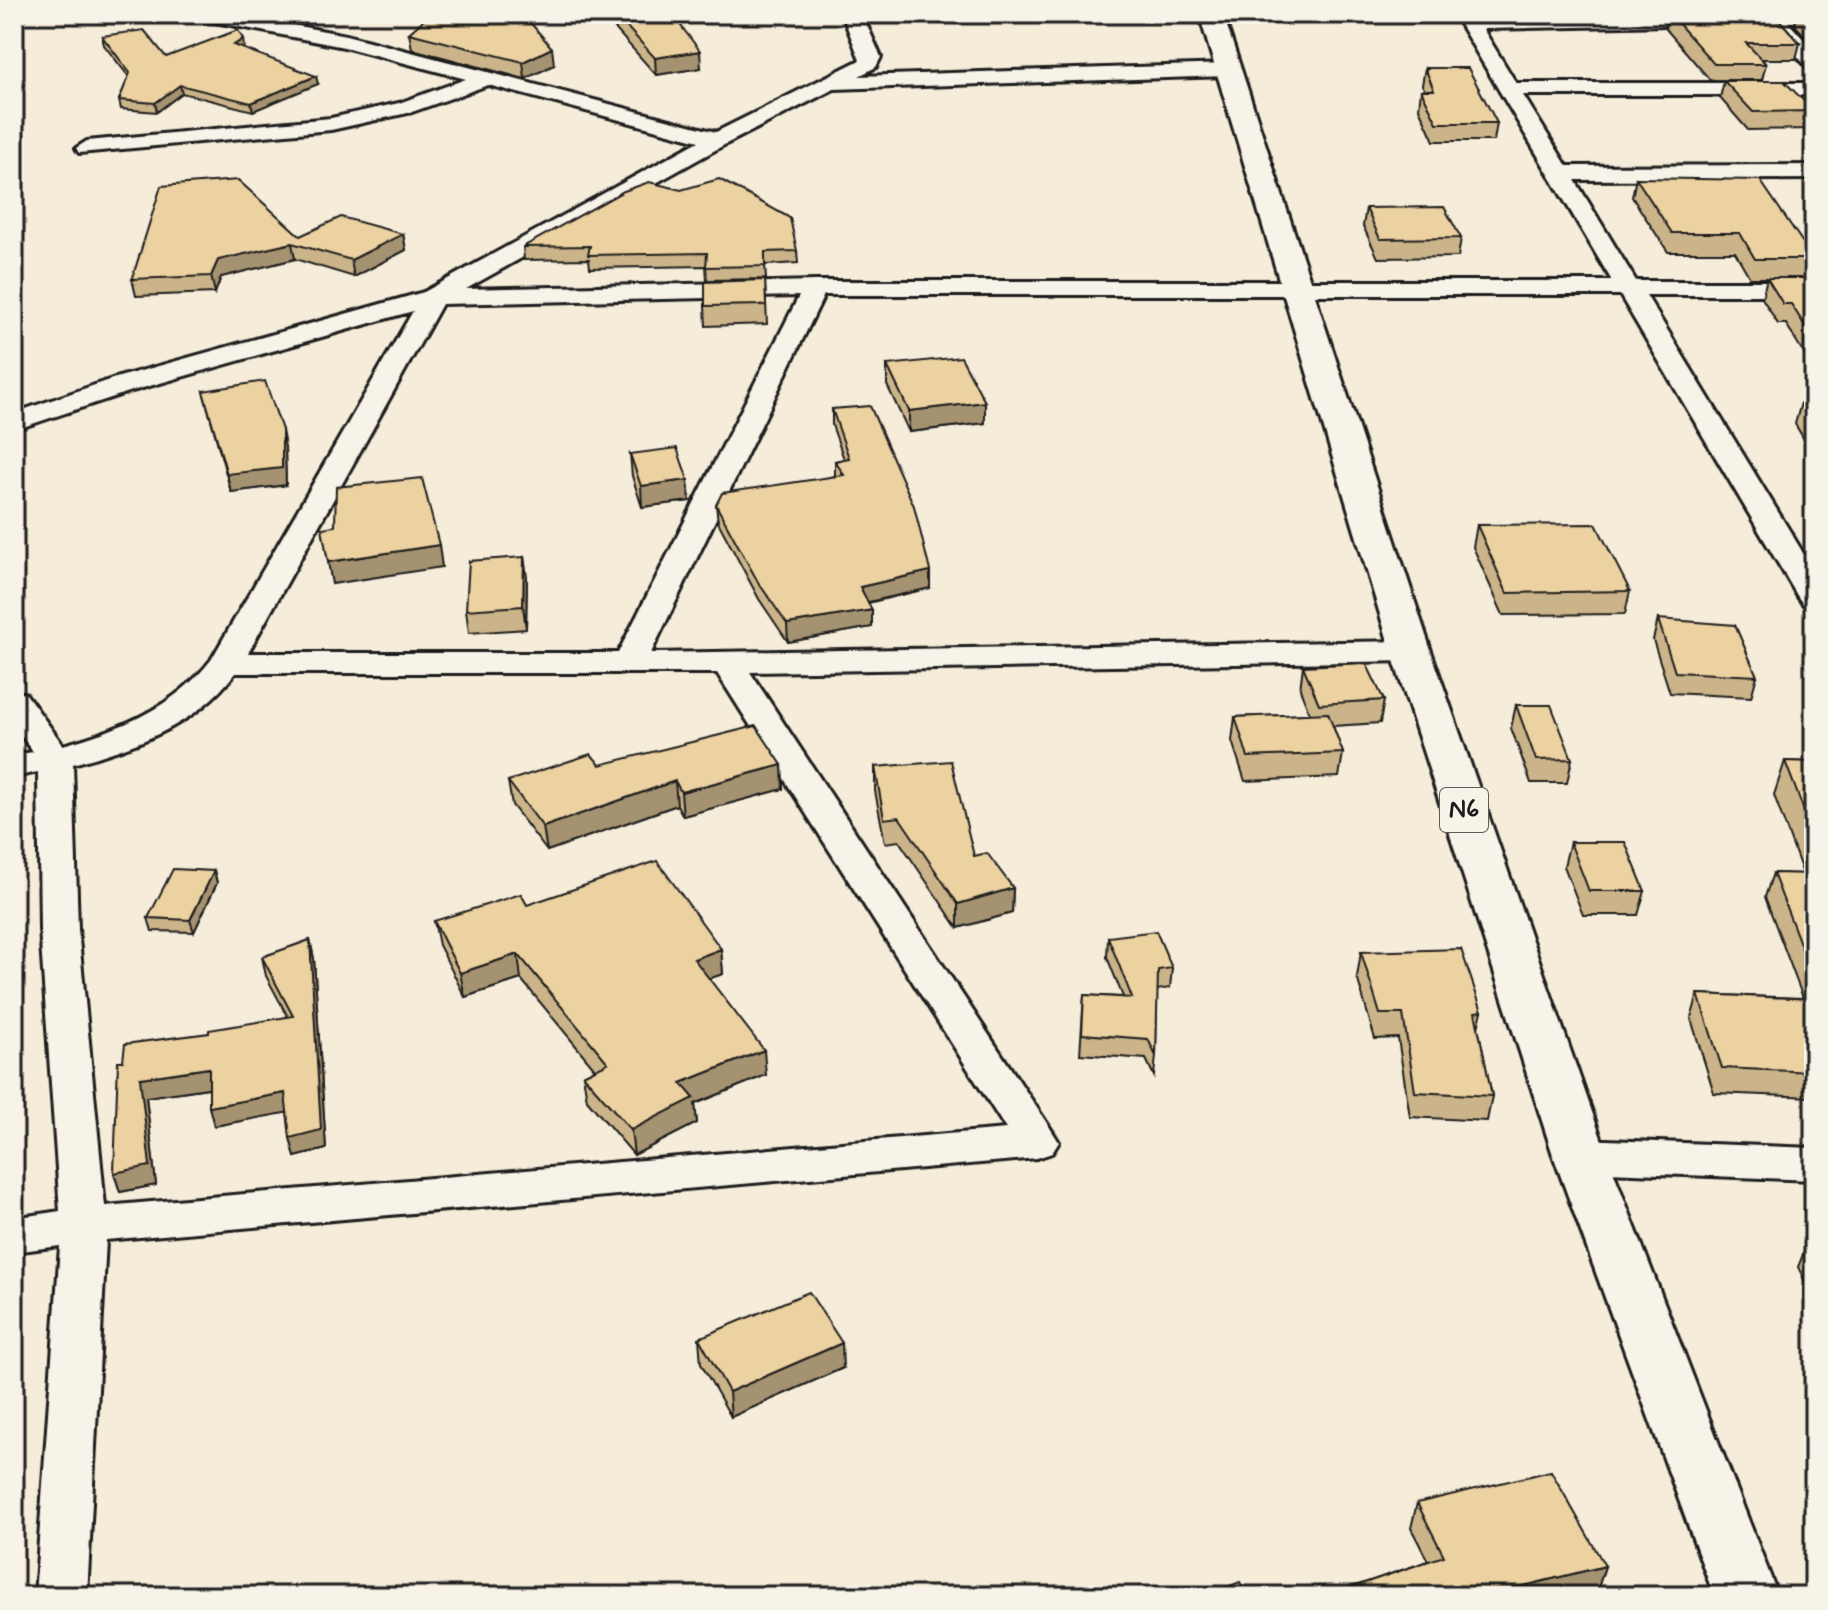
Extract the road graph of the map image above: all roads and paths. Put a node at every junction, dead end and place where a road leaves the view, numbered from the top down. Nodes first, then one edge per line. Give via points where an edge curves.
1 (20, 14) edge
2 (205, 14) edge
3 (852, 14) edge
4 (1211, 14) edge
5 (1814, 16) edge
6 (1773, 17) junction
7 (14, 19) edge
8 (1467, 19) edge
9 (1814, 63) edge
10 (1227, 70) junction
11 (487, 78) junction
12 (826, 84) junction
13 (1510, 89) junction
14 (1814, 89) edge
15 (718, 139) junction
16 (87, 148) dead end
17 (1814, 172) edge
18 (1560, 173) junction
19 (1298, 285) junction
20 (1630, 287) junction
21 (815, 288) junction
22 (1814, 288) edge
23 (433, 297) junction
24 (14, 422) edge
25 (1814, 597) edge
26 (1411, 651) junction
27 (226, 663) junction
28 (727, 663) junction
29 (629, 664) junction
30 (14, 701) edge
31 (34, 762) edge
32 (1580, 1155) junction
33 (1814, 1164) edge
34 (84, 1225) junction
35 (14, 1235) edge
36 (61, 1596) edge
37 (1746, 1596) edge

1 - 7 street
2 - 11 street via 346,41
3 - 12 street via 869,63
4 - 10 highway, N6
5 - 6 street
6 - 8 street
6 - 9 street
8 - 13 street
10 - 12 street
10 - 19 highway, N6
11 - 15 street
11 - 16 street via 405,108 331,124
12 - 15 street
13 - 14 street
13 - 18 street
15 - 23 street
17 - 18 street
18 - 20 street
19 - 20 street
19 - 21 street
19 - 26 highway, N6
20 - 22 street
20 - 25 street
21 - 23 street
21 - 29 street
23 - 24 street via 122,385
23 - 27 street
26 - 28 street
26 - 32 highway, N6
27 - 29 street
27 - 31 street via 199,695 159,720
28 - 29 street
28 - 34 street via 1037,1142
30 - 31 street
31 - 34 street via 59,929
32 - 33 street
32 - 37 highway, N6
34 - 35 street
34 - 36 street

